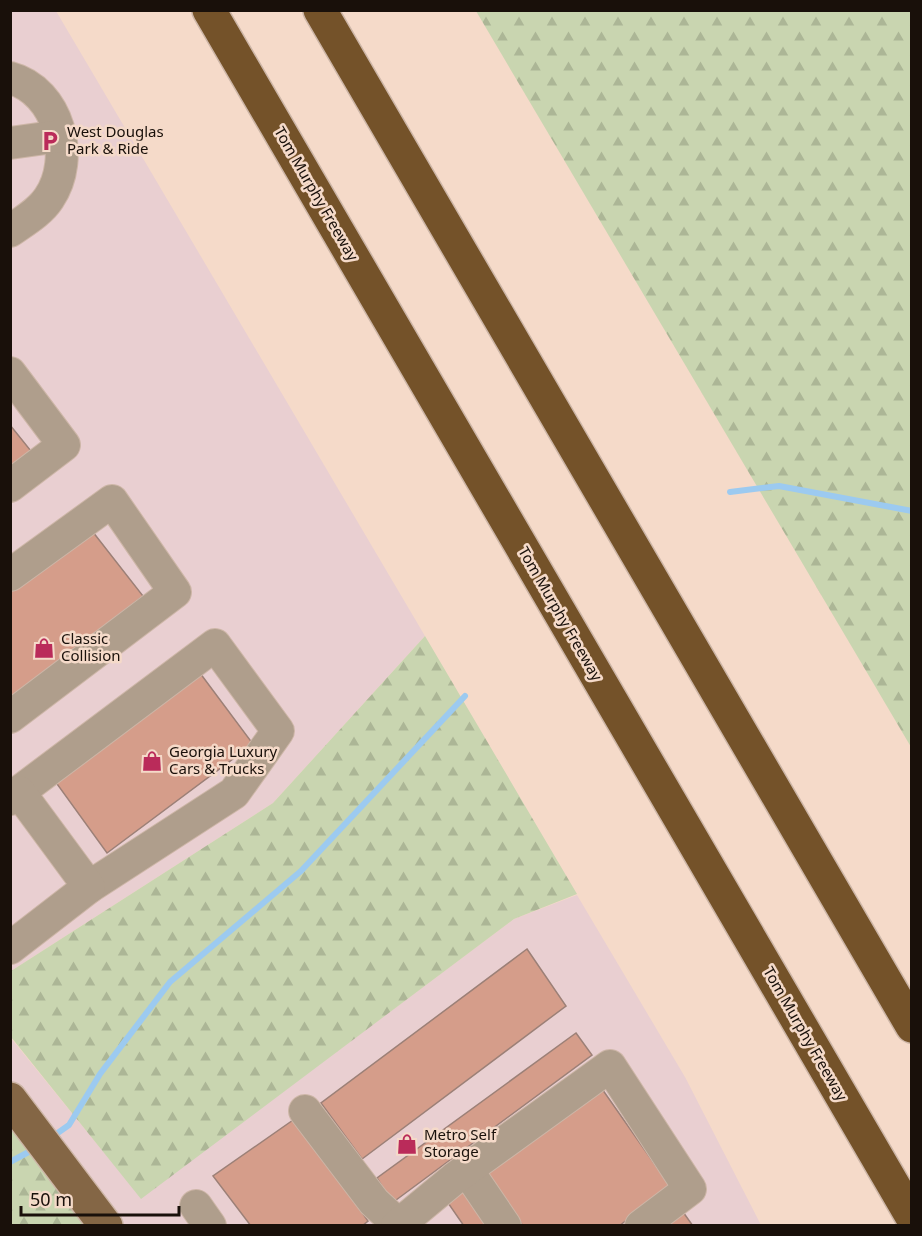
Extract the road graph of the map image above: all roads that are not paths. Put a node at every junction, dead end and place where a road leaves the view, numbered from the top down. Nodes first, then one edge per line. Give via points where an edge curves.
1 (209, 10) edge
2 (320, 10) edge
3 (10, 78) edge
4 (60, 136) junction
5 (10, 143) edge
6 (51, 195) junction
7 (10, 201) edge
8 (10, 231) edge
9 (10, 374) edge
10 (10, 486) edge
11 (10, 575) edge
12 (10, 717) edge
13 (15, 796) edge
14 (88, 887) junction
15 (10, 948) edge
16 (912, 1026) edge
17 (10, 1099) edge
18 (306, 1111) dead end
19 (467, 1170) junction
20 (912, 1217) edge
21 (399, 1225) edge
22 (106, 1226) edge
23 (505, 1226) edge
24 (641, 1226) edge

1 - 20 highway, Tom Murphy Freeway
2 - 16 highway
3 - 4 lane via 39,94 56,120
4 - 5 lane
4 - 6 lane via 62,165
6 - 7 lane
6 - 8 lane via 34,214
9 - 10 lane via 64,445
11 - 12 lane via 112,501 175,591
13 - 14 lane
13 - 14 lane via 215,645 278,731 234,793
14 - 15 lane
17 - 22 main road
18 - 21 lane via 374,1202
19 - 21 lane
19 - 23 lane
19 - 24 lane via 610,1066 690,1189

